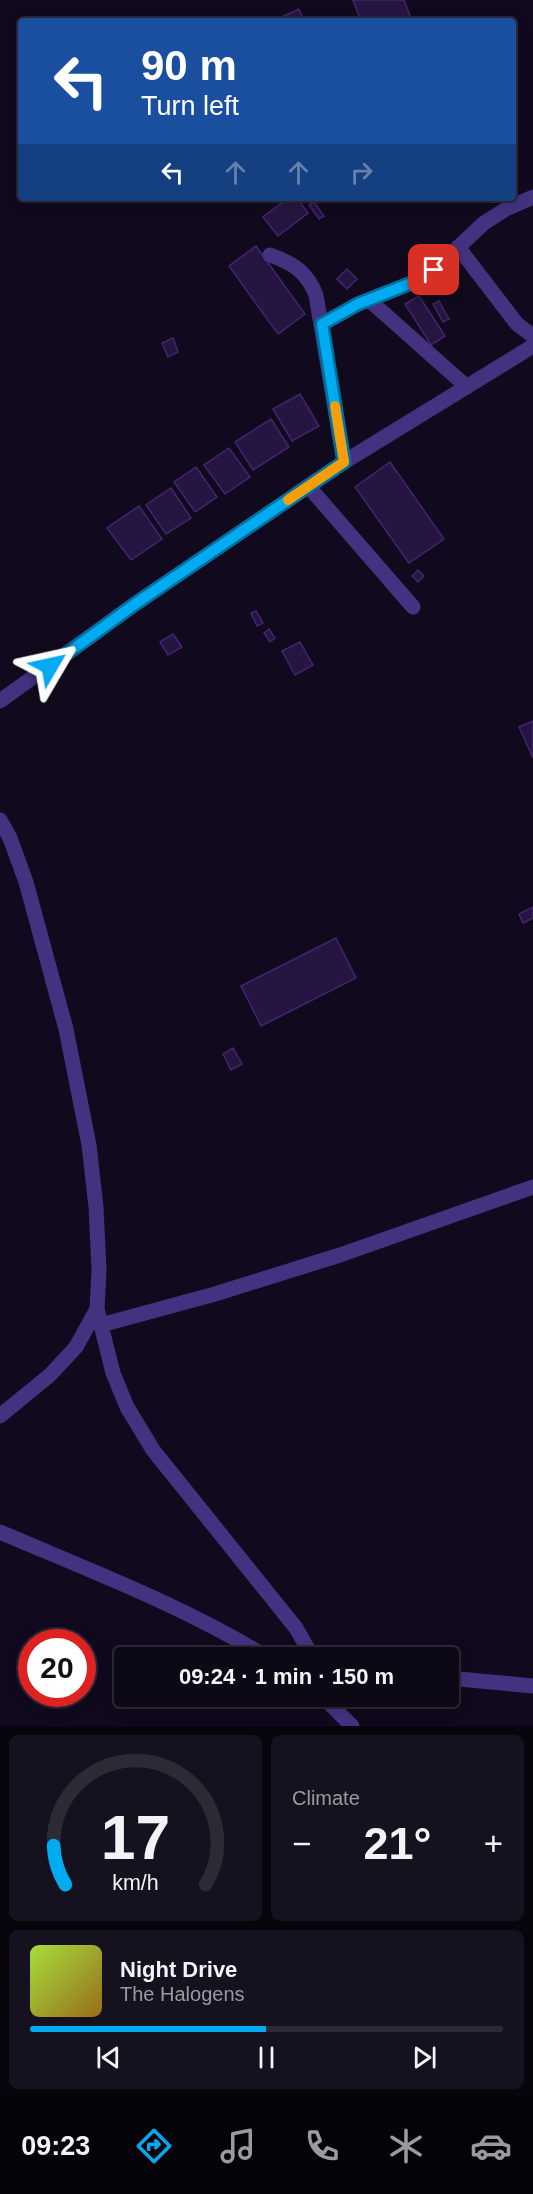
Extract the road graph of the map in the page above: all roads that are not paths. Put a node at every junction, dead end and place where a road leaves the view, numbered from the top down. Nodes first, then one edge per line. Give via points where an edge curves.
1 (533, 197) edge
2 (458, 247) junction
3 (270, 255) dead end
4 (369, 300) junction
5 (322, 324) junction
6 (533, 336) edge
7 (533, 346) edge
8 (467, 387) junction
9 (344, 462) junction
10 (309, 487) junction
11 (413, 607) dead end
12 (0, 701) edge
13 (0, 820) edge
14 (533, 1187) edge
15 (97, 1309) junction
16 (101, 1325) junction
17 (0, 1416) edge
18 (0, 1532) edge
19 (251, 1647) edge
20 (307, 1647) edge
21 (459, 1679) edge
22 (533, 1686) edge
23 (333, 1707) edge
24 (340, 1707) edge
25 (347, 1721) edge

1 - 2 street via 484,223
2 - 4 street via 434,270 414,282
2 - 6 street via 518,324
3 - 5 street via 291,262 312,283
4 - 5 street
4 - 8 street
5 - 9 street
7 - 8 street
8 - 9 street
9 - 10 street
10 - 11 street
10 - 12 street
13 - 15 street via 14,849 35,914 66,1029 96,1208
14 - 16 street via 340,1256
15 - 16 street
15 - 17 street via 76,1347
16 - 20 street via 113,1372 153,1450 296,1628
18 - 19 street via 148,1595
21 - 22 street
23 - 25 street
24 - 25 street

